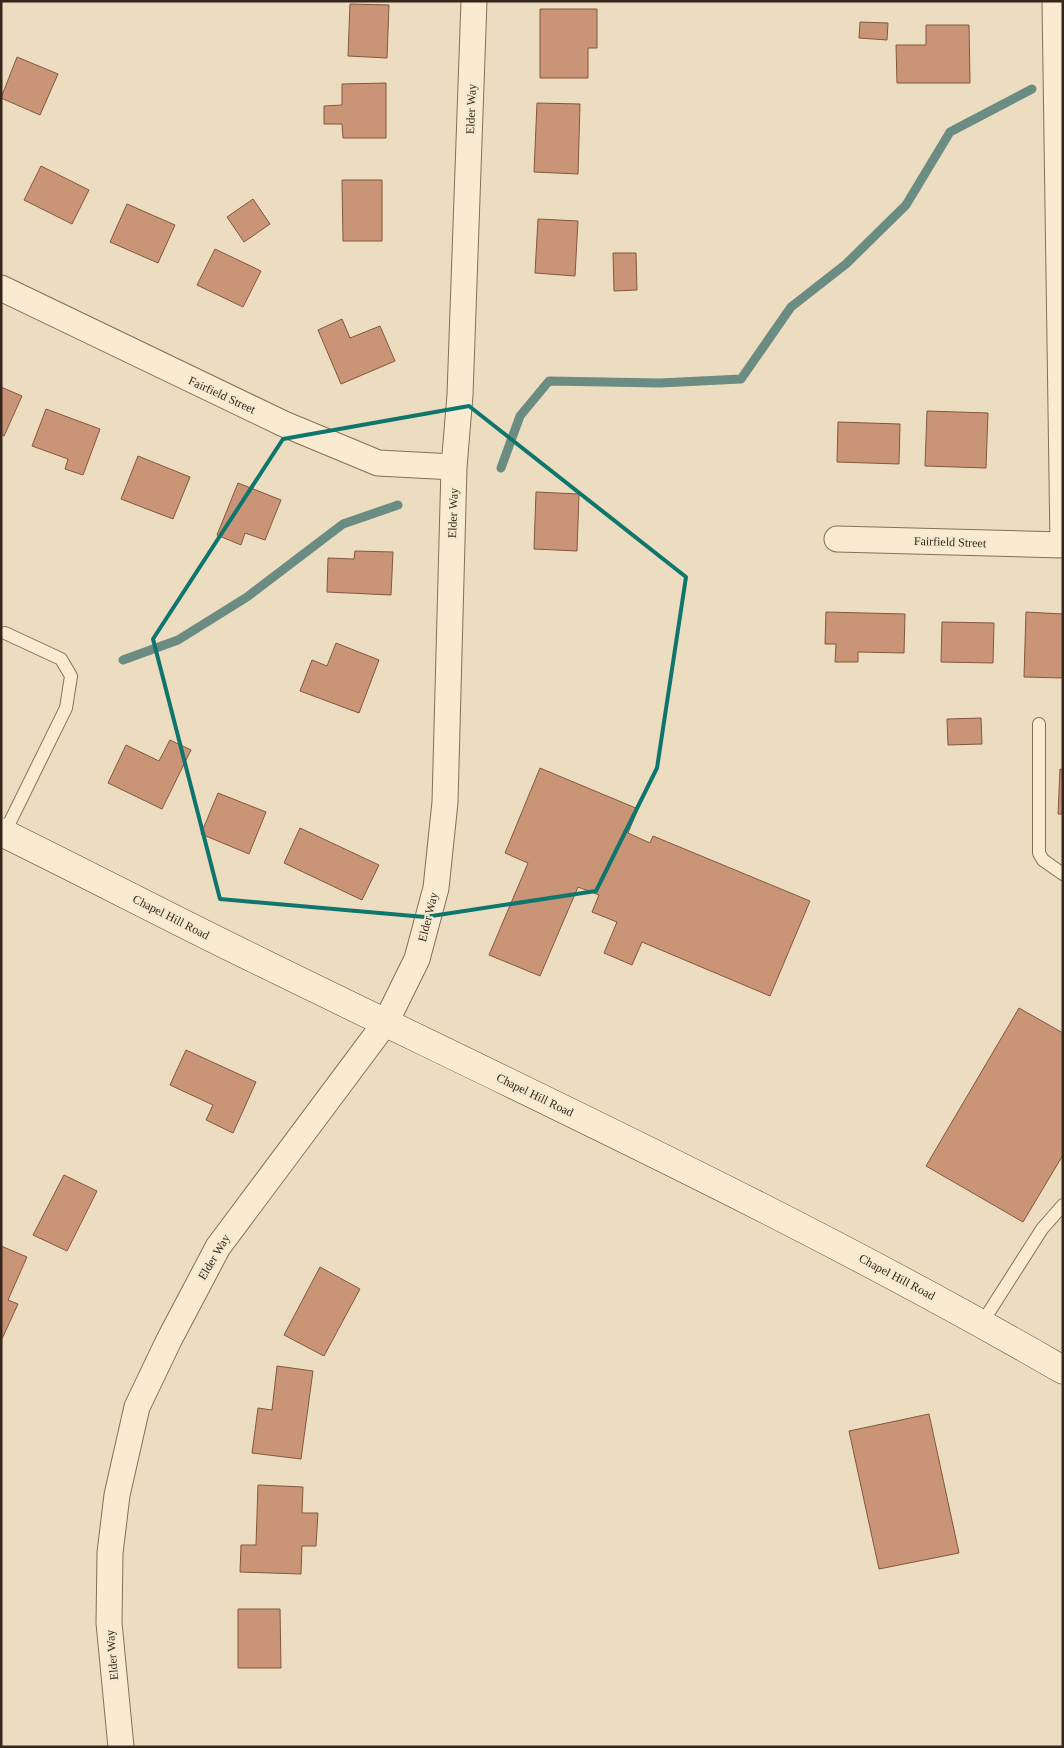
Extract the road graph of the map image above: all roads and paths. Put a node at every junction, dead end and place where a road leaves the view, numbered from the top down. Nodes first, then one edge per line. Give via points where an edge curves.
1 (474, 1) edge
2 (1055, 1) edge
3 (1, 288) edge
4 (454, 467) junction
5 (837, 538) dead end
6 (1063, 545) edge
7 (5, 633) dead end
8 (1039, 724) dead end
9 (3, 833) edge
10 (1063, 874) edge
11 (386, 1022) junction
12 (1063, 1206) edge
13 (982, 1323) junction
14 (1063, 1370) edge
15 (121, 1747) edge

1 - 4 street, Elder Way via 460,395
2 - 6 street
3 - 4 street, Fairfield Street via 284,424 378,463
4 - 11 street, Elder Way via 445,802 436,888 417,960
5 - 6 street, Fairfield Street
7 - 9 lane via 61,659 72,676 66,708
8 - 10 lane via 1039,852 1043,860
9 - 11 main road, Chapel Hill Road
11 - 13 main road, Chapel Hill Road via 741,1195
11 - 15 street, Elder Way via 218,1247 137,1407 117,1494 110,1553 109,1623
12 - 13 lane via 1042,1229
13 - 14 main road, Chapel Hill Road

